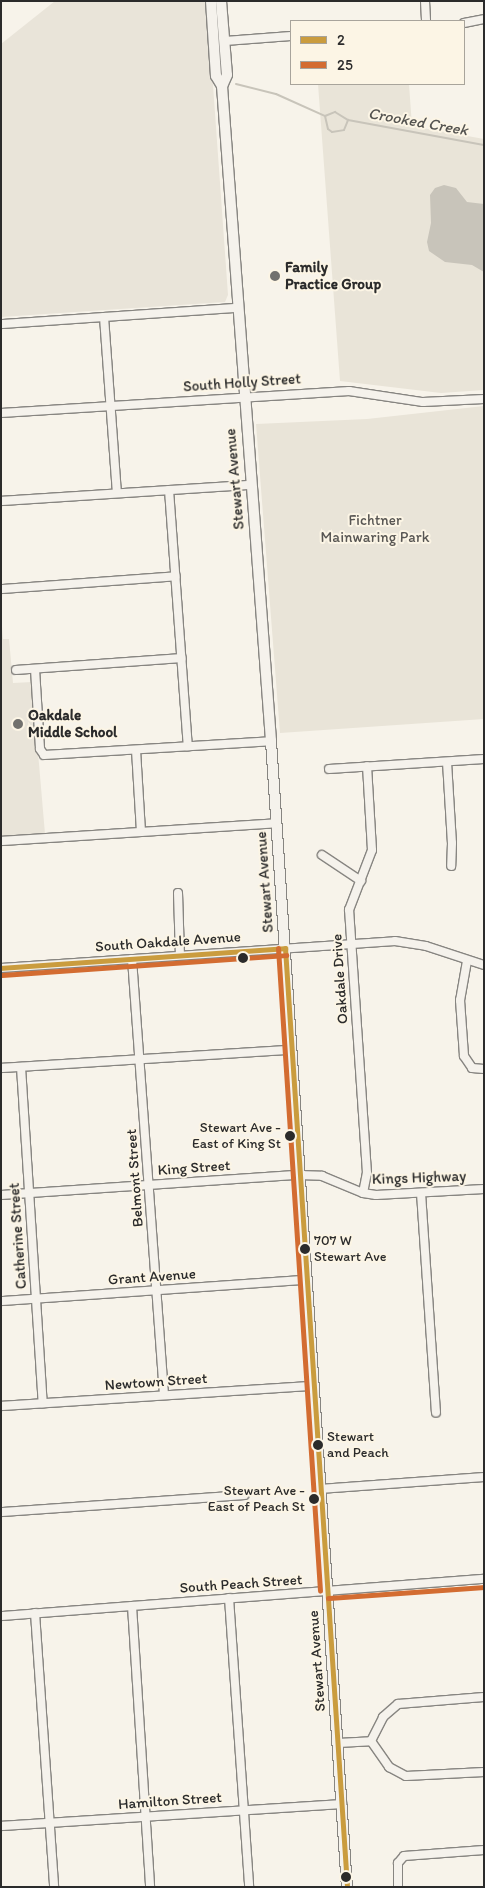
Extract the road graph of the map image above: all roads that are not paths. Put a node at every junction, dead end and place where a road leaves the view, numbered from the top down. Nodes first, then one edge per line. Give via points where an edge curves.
1 (211, 1) edge
2 (216, 1) edge
3 (221, 1) edge
4 (425, 1) edge
5 (484, 19) edge
6 (426, 20) edge
7 (465, 23) edge
8 (290, 36) edge
9 (225, 41) junction
10 (222, 86) junction
11 (237, 308) junction
12 (104, 317) junction
13 (1, 324) edge
14 (243, 397) junction
15 (484, 399) edge
16 (110, 406) junction
17 (1, 413) edge
18 (251, 485) junction
19 (169, 490) junction
20 (117, 493) junction
21 (1, 501) edge
22 (176, 576) junction
23 (1, 589) edge
24 (182, 658) junction
25 (35, 669) junction
26 (16, 670) dead end
27 (271, 740) junction
28 (188, 746) junction
29 (136, 750) junction
30 (484, 759) edge
31 (447, 762) junction
32 (366, 766) junction
33 (329, 769) dead end
34 (276, 823) junction
35 (142, 832) junction
36 (1, 841) edge
37 (322, 855) dead end
38 (451, 866) dead end
39 (361, 881) junction
40 (178, 893) dead end
41 (351, 944) junction
42 (285, 948) junction
43 (180, 955) junction
44 (132, 959) junction
45 (467, 961) junction
46 (484, 965) edge
47 (1, 968) edge
48 (290, 1050) junction
49 (142, 1059) junction
50 (21, 1067) junction
51 (1, 1068) edge
52 (484, 1069) edge
53 (298, 1175) junction
54 (150, 1185) junction
55 (484, 1189) edge
56 (30, 1193) junction
57 (363, 1193) junction
58 (420, 1193) junction
59 (1, 1195) edge
60 (305, 1280) junction
61 (157, 1290) junction
62 (36, 1298) junction
63 (1, 1301) edge
64 (312, 1386) junction
65 (164, 1395) junction
66 (43, 1403) junction
67 (1, 1406) edge
68 (436, 1412) dead end
69 (484, 1477) edge
70 (320, 1489) junction
71 (244, 1495) dead end
72 (1, 1512) edge
73 (484, 1580) edge
74 (327, 1591) junction
75 (229, 1598) junction
76 (132, 1606) junction
77 (35, 1614) junction
78 (1, 1616) edge
79 (484, 1697) edge
80 (371, 1740) junction
81 (338, 1743) junction
82 (484, 1772) edge
83 (342, 1804) junction
84 (244, 1809) junction
85 (145, 1816) junction
86 (50, 1823) junction
87 (1, 1826) edge
88 (484, 1850) edge
89 (54, 1887) edge
90 (150, 1887) edge
91 (249, 1887) edge
92 (347, 1887) edge
93 (398, 1887) edge

1 - 10 main road, Stewart Avenue via 216,76
2 - 9 main road via 219,36
3 - 9 main road, Stewart Avenue
4 - 6 street
5 - 7 street
8 - 9 street
9 - 10 main road, Stewart Avenue via 227,75
10 - 11 main road, Stewart Avenue
11 - 12 street
11 - 14 main road, Stewart Avenue
12 - 13 street
12 - 16 street
14 - 15 street, South Holly Street via 349,391 423,402
14 - 16 street, South Holly Street
14 - 18 main road, Stewart Avenue
16 - 17 street, South Holly Street
16 - 20 street
18 - 19 street
18 - 27 main road, Stewart Avenue
19 - 20 street
19 - 22 street
20 - 21 street
22 - 23 street
22 - 24 street
24 - 25 street
24 - 28 street
25 - 26 street
25 - 29 street via 40,749 47,756
27 - 28 street
27 - 34 main road, Stewart Avenue
28 - 29 street
29 - 35 street
30 - 31 street
31 - 32 street
31 - 38 street
32 - 33 street
32 - 39 street, Oakdale Drive via 372,850
34 - 35 street
34 - 42 main road, Stewart Avenue
35 - 36 street
37 - 39 street
39 - 41 street, Oakdale Drive via 350,905
40 - 43 street
41 - 42 street, South Oakdale Avenue
41 - 45 street, South Oakdale Avenue via 404,942 436,949
41 - 57 street, Oakdale Drive via 368,1174
42 - 43 street, South Oakdale Avenue
42 - 48 main road, Stewart Avenue
43 - 44 street, South Oakdale Avenue
44 - 47 street, South Oakdale Avenue
44 - 49 street, Belmont Street
45 - 46 street, South Oakdale Avenue
45 - 52 street via 460,1000 464,1056 468,1065
48 - 49 street
48 - 53 main road, Stewart Avenue
49 - 50 street
49 - 54 street, Belmont Street
50 - 51 street
50 - 56 street, Catherine Street
53 - 54 street, King Street
53 - 57 street, Kings Highway via 322,1176
53 - 60 main road, Stewart Avenue
54 - 56 street, King Street
54 - 61 street, Belmont Street
55 - 58 street, Kings Highway
56 - 59 street, King Street
56 - 62 street, Catherine Street
57 - 58 street, Kings Highway
58 - 68 street
60 - 61 street, Grant Avenue
60 - 64 main road, Stewart Avenue
61 - 62 street, Grant Avenue
61 - 65 street, Belmont Street
62 - 63 street, Grant Avenue
62 - 66 street, Catherine Street
64 - 65 street, Newtown Street
64 - 70 main road, Stewart Avenue
65 - 66 street, Newtown Street
66 - 67 street, Newtown Street
69 - 70 street
70 - 74 main road, Stewart Avenue
71 - 72 street
73 - 74 street, South Peach Street
74 - 75 street, South Peach Street
74 - 81 main road, Stewart Avenue
75 - 76 street, South Peach Street
75 - 84 street
76 - 77 street, South Peach Street
76 - 85 street
77 - 78 street, South Peach Street
77 - 86 street
79 - 80 street via 398,1704 383,1717
80 - 81 street
80 - 82 street via 389,1767 406,1776
81 - 83 main road, Stewart Avenue
83 - 84 street, Hamilton Street
83 - 92 main road, Stewart Avenue
84 - 85 street, Hamilton Street
84 - 91 street
85 - 86 street, Hamilton Street
85 - 90 street
86 - 87 street, Hamilton Street
86 - 89 street
88 - 93 street via 404,1856 398,1863

